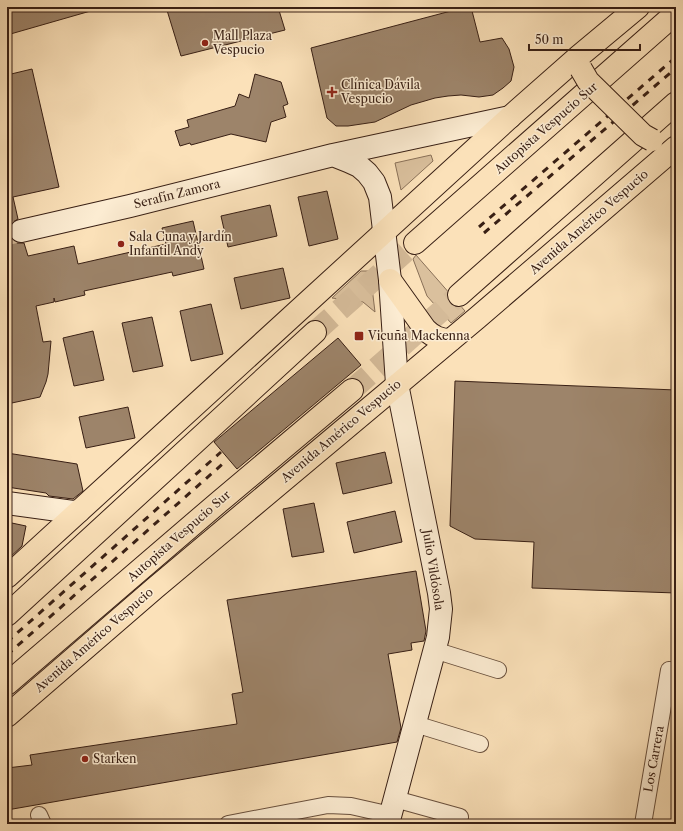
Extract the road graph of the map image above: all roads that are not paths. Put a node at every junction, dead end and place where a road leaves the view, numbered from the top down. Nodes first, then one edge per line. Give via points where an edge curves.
1 (638, 7) edge
2 (676, 13) edge
3 (580, 63) junction
4 (676, 103) edge
5 (510, 117) junction
6 (676, 143) edge
7 (676, 147) edge
8 (333, 155) junction
9 (21, 231) tunnel mouth
10 (384, 232) junction
11 (415, 243) tunnel mouth
12 (390, 280) junction
13 (459, 295) tunnel mouth
14 (316, 332) tunnel mouth
15 (451, 340) junction
16 (398, 384) junction
17 (352, 390) tunnel mouth
18 (7, 503) edge
19 (79, 511) junction
20 (7, 577) edge
21 (7, 615) edge
22 (434, 650) junction
23 (498, 670) dead end
24 (669, 670) dead end
25 (7, 684) edge
26 (7, 716) edge
27 (415, 724) junction
28 (480, 744) dead end
29 (391, 813) edge
30 (460, 817) dead end
31 (228, 824) edge
32 (643, 824) edge

1 - 3 main road
2 - 11 main road, Autopista Vespucio Sur
3 - 5 main road
3 - 6 main road, bridge via 588,81 642,135 652,140
4 - 13 main road
5 - 8 street, Serafín Zamora
5 - 10 main road
7 - 15 main road, Avenida Américo Vespucio
8 - 9 street, Serafín Zamora
8 - 10 street via 360,166 374,182 380,196
10 - 12 street
10 - 19 main road
12 - 15 main road via 430,334
12 - 16 street
14 - 21 main road
15 - 16 main road, Avenida Américo Vespucio
16 - 22 street, Julio Vildósola via 439,593 440,623
16 - 26 main road, Avenida Américo Vespucio
17 - 25 main road, Autopista Vespucio Sur
18 - 19 street
19 - 20 main road
22 - 23 street
22 - 27 street, Julio Vildósola
24 - 32 street, Los Carrera
27 - 28 street
27 - 29 street, Julio Vildósola
29 - 30 street
29 - 31 street via 351,806 328,806

